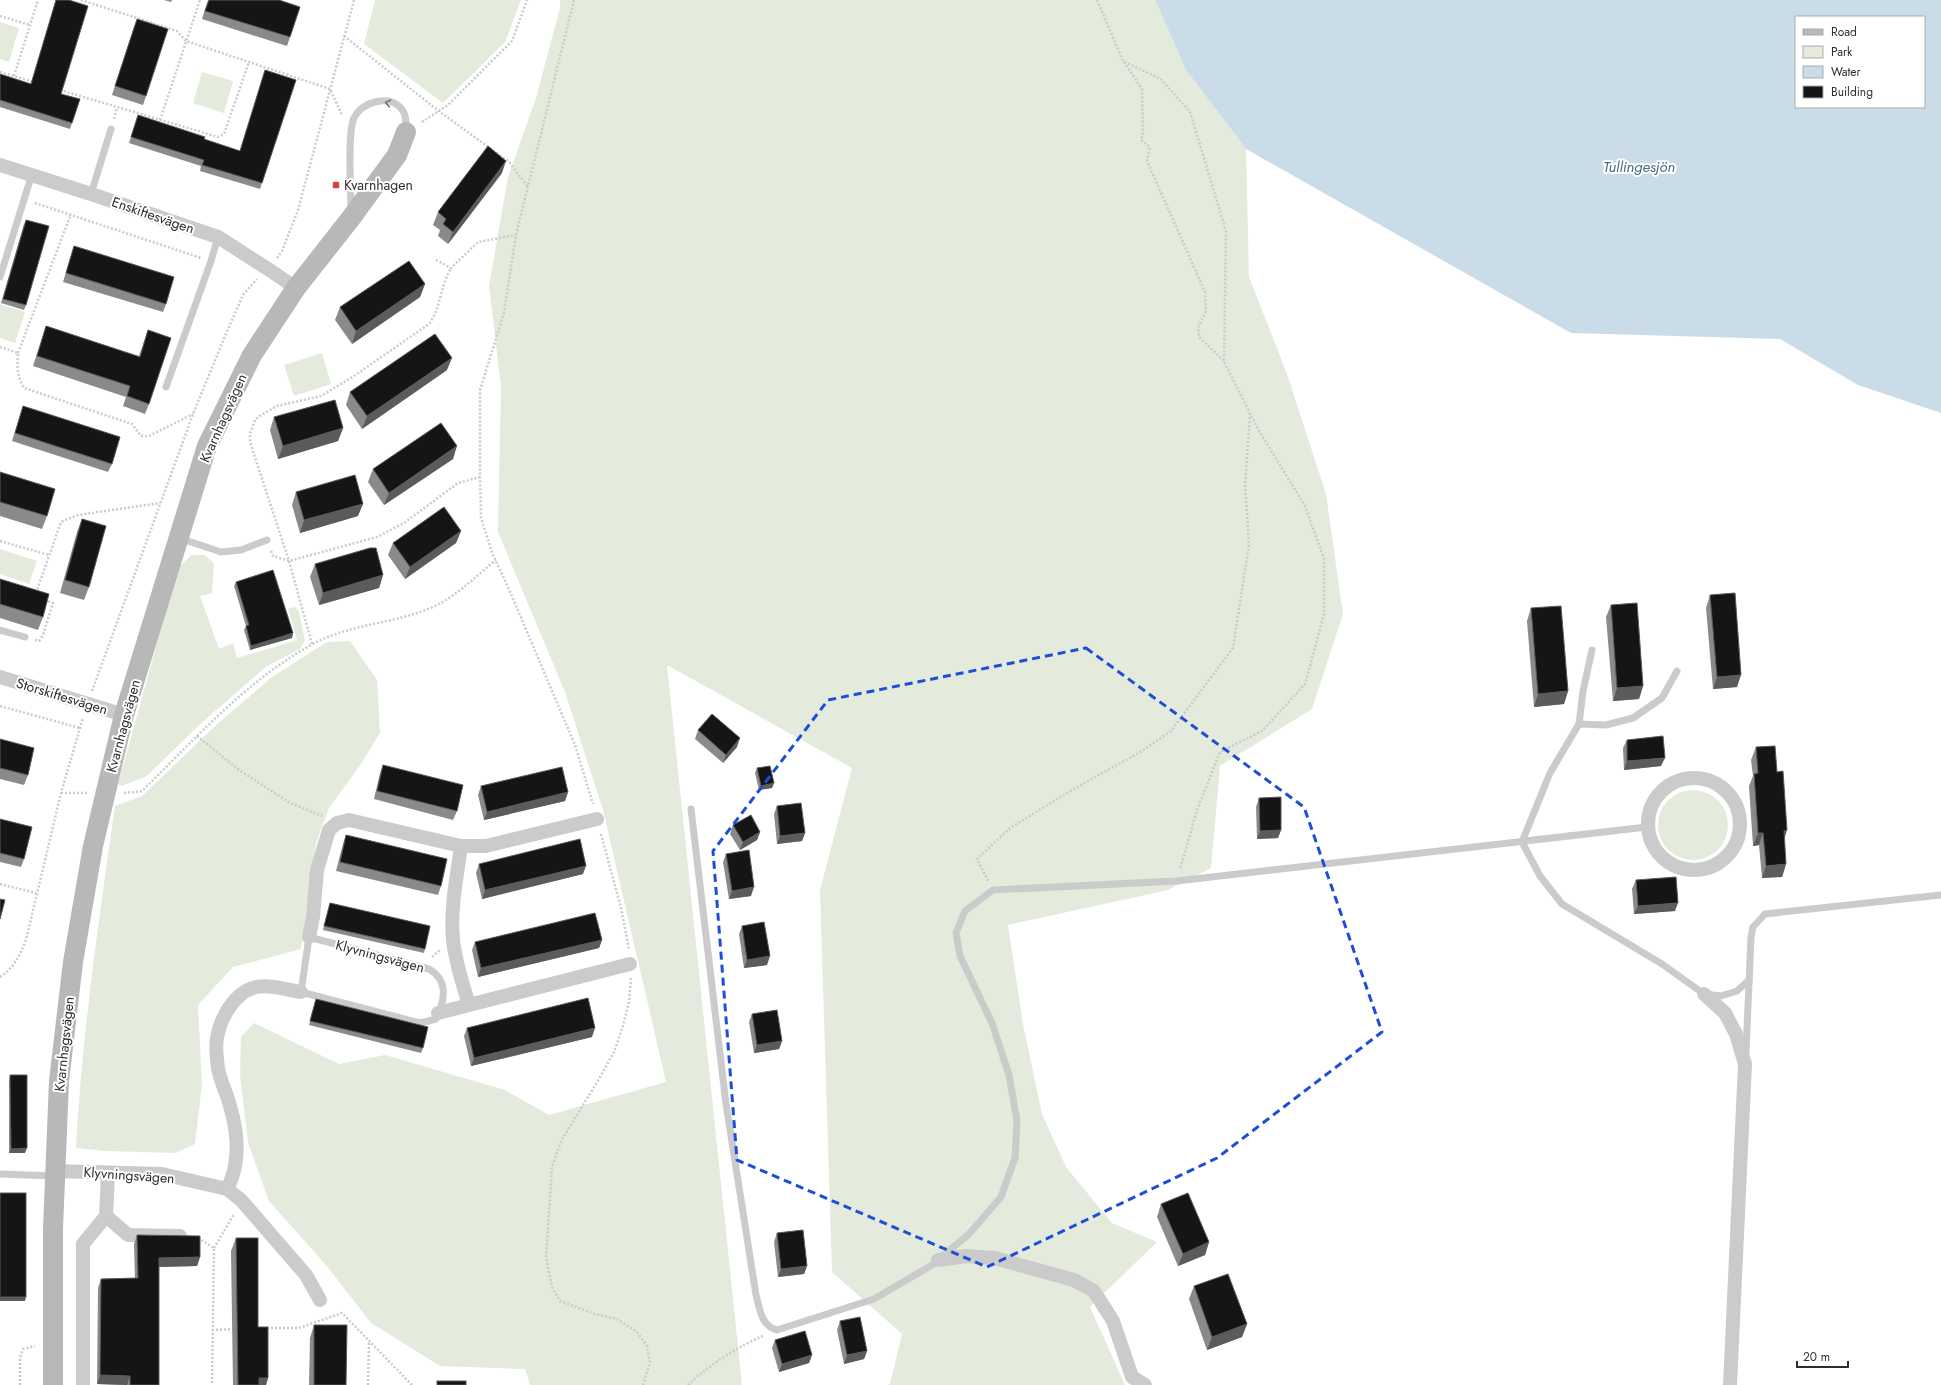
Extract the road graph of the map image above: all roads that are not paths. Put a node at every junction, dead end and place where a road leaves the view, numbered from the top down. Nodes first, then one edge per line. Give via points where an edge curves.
1 (111, 129) dead end
2 (406, 132) joint
3 (0, 165) edge
4 (32, 174) junction
5 (91, 194) junction
6 (351, 218) junction
7 (218, 237) junction
8 (0, 278) edge
9 (296, 288) junction
10 (166, 387) dead end
11 (178, 538) junction
12 (267, 540) road end
13 (0, 630) edge
14 (25, 637) road end
15 (1592, 650) dead end
16 (1677, 671) dead end
17 (0, 677) edge
18 (124, 715) junction
19 (1579, 724) junction
20 (691, 809) dead end
21 (597, 819) road end
22 (1647, 827) junction
23 (1522, 842) junction
24 (461, 846) junction
25 (1941, 895) edge
26 (309, 937) junction
27 (630, 964) road end
28 (1749, 980) junction
29 (301, 992) junction
30 (1704, 994) junction
31 (469, 1005) junction
32 (438, 1014) junction
33 (1745, 1064) junction
34 (0, 1174) edge
35 (54, 1174) junction
36 (108, 1174) junction
37 (228, 1188) junction
38 (106, 1216) junction
39 (196, 1236) edge
40 (938, 1260) junction
41 (320, 1300) dead end
42 (53, 1385) edge
43 (83, 1385) edge
44 (1145, 1385) edge
45 (1730, 1385) edge

1 - 5 lane
2 - 6 street, Kvarnhagsvägen via 397,155
2 -> 6 lane via 406,120 402,109 386,101 371,104 359,111 353,119
3 - 4 street, Enskiftesvägen
4 - 5 street, Enskiftesvägen
4 - 8 lane
5 - 7 street, Enskiftesvägen
6 - 9 street, Kvarnhagsvägen
7 - 9 street, Enskiftesvägen
7 - 10 lane
9 - 11 street, Kvarnhagsvägen via 252,355 207,446
11 - 12 lane via 222,552 241,550
11 - 18 street, Kvarnhagsvägen
13 - 14 lane
15 - 19 lane via 1582,691
16 - 19 lane via 1662,698 1633,718 1606,725
17 - 18 street, Storskiftesvägen
18 - 35 street, Kvarnhagsvägen via 93,846 73,962 59,1080
19 - 23 lane via 1550,773
20 - 40 lane via 726,1104 756,1295 765,1324 778,1330 874,1299
21 - 24 street via 486,846
22 - 22 street via 1651,844 1662,858 1677,868 1695,871 1713,867 1728,856 1737,841 1740,822 1736,805 1725,790 1710,781 1692,778 1674,782 1660,793 1650,808
22 - 23 lane
23 - 30 lane via 1540,876 1562,904 1662,964
23 - 40 lane via 1177,882 993,890 965,911 956,932 960,956 992,1023 1009,1075 1017,1121 1016,1158 1001,1197 981,1221
24 - 26 street via 349,820 337,823 329,830 317,870
24 - 31 street via 456,880 453,938
25 - 28 lane via 1765,914 1753,927
26 - 29 lane
26 - 32 lane, Klyvningsvägen via 429,969 441,979 443,988
27 - 31 street
28 - 30 lane via 1737,992 1720,996
28 - 33 lane
29 - 32 lane via 420,1023 436,1019
29 - 37 street via 274,987 255,987 238,996 224,1017 217,1039 218,1069 231,1107 237,1158 234,1176
30 - 33 street via 1725,1014 1736,1034
31 - 32 street
33 - 45 street
34 - 35 lane
35 - 36 street, Klyvningsvägen
35 - 42 street, Kvarnhagsvägen
36 - 37 street, Klyvningsvägen via 162,1174
36 - 38 street
37 - 41 street via 306,1275
38 - 39 street via 128,1235
38 - 43 street via 83,1244
40 - 44 street via 968,1256 994,1258 1074,1280 1094,1291 1113,1321 1132,1377

